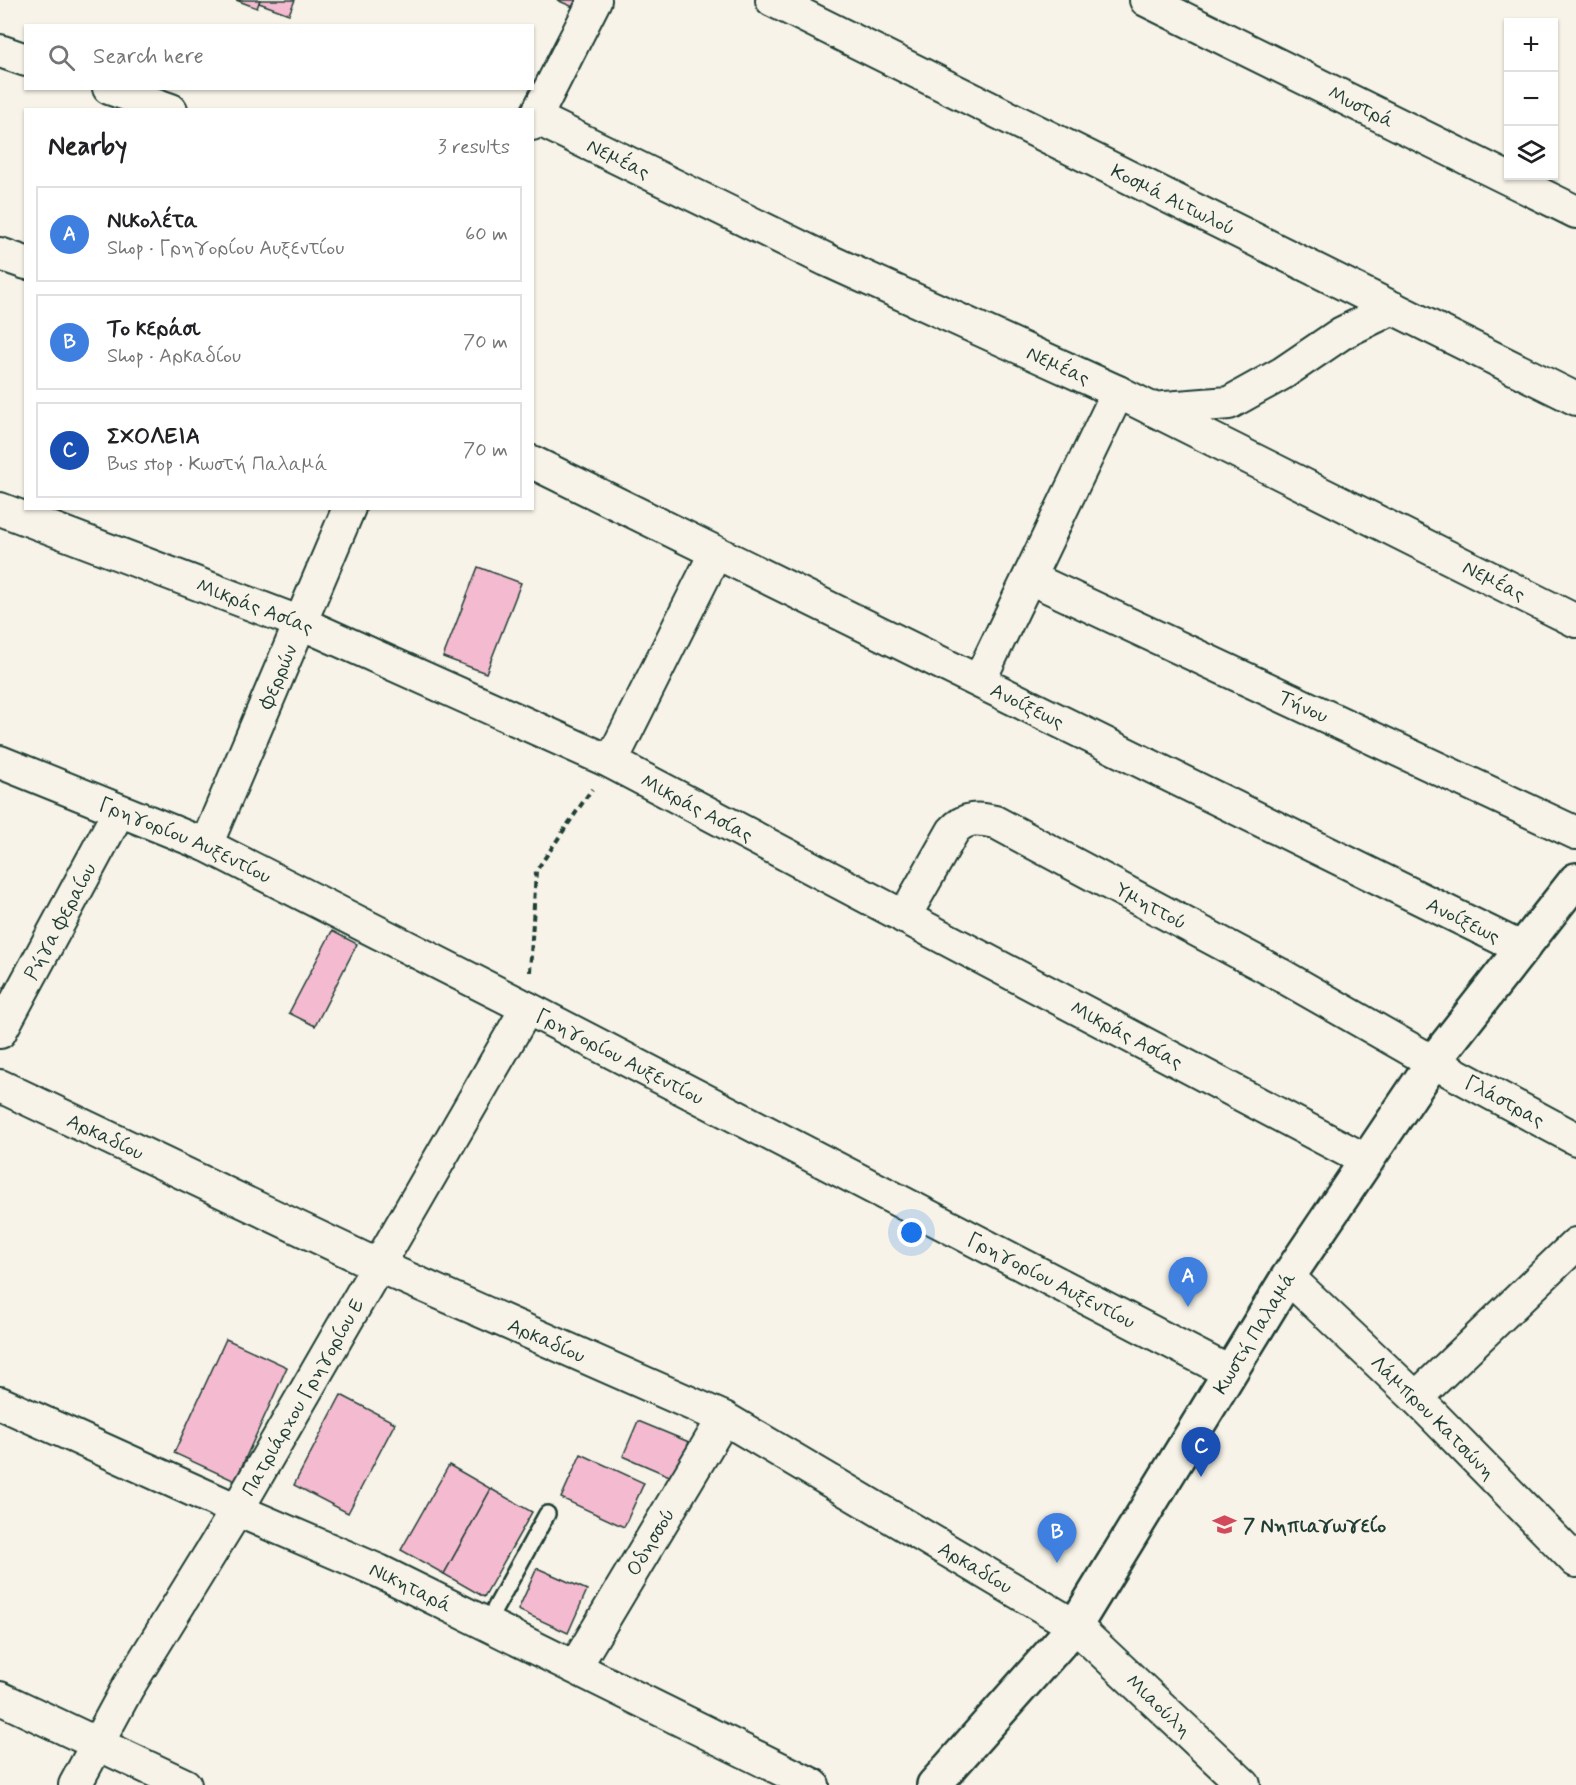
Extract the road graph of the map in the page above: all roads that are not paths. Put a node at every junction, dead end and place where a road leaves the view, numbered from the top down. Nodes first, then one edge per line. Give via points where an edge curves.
1 (595, 0) edge
2 (772, 0) edge
3 (1146, 0) edge
4 (0, 51) edge
5 (24, 59) edge
6 (116, 90) edge
7 (165, 108) edge
8 (534, 121) edge
9 (1576, 213) edge
10 (0, 254) edge
11 (24, 262) edge
12 (1393, 308) junction
13 (1119, 392) junction
14 (1576, 399) edge
15 (1152, 409) junction
16 (534, 463) edge
17 (0, 509) edge
18 (348, 510) edge
19 (715, 554) junction
20 (1030, 578) junction
21 (1576, 621) edge
22 (301, 623) junction
23 (978, 681) junction
24 (0, 762) edge
25 (611, 762) junction
26 (119, 811) junction
27 (1576, 833) edge
28 (206, 845) junction
29 (1576, 880) edge
30 (904, 916) junction
31 (1523, 949) junction
32 (527, 1008) junction
33 (0, 1032) edge
34 (1433, 1062) junction
35 (0, 1086) edge
36 (1576, 1139) edge
37 (1367, 1161) junction
38 (1576, 1244) edge
39 (379, 1266) junction
40 (1288, 1277) junction
41 (1229, 1372) junction
42 (1416, 1398) junction
43 (0, 1403) edge
44 (724, 1418) junction
45 (237, 1510) junction
46 (547, 1514) dead end
47 (1576, 1561) edge
48 (487, 1623) junction
49 (1075, 1626) junction
50 (575, 1667) junction
51 (0, 1698) edge
52 (96, 1743) junction
53 (75, 1785) edge
54 (185, 1785) edge
55 (813, 1785) edge
56 (934, 1785) edge
57 (1244, 1785) edge

1 - 8 street
2 - 12 street, Κοσμά Αιτωλού
3 - 9 street, Μυστρά
4 - 5 street
6 - 7 street
8 - 13 street, Νεμέας
10 - 11 street
12 - 14 street, Κοσμά Αιτωλού
12 - 15 street via 1342,333 1229,403
13 - 15 street, Νεμέας
13 - 20 street
15 - 21 street, Νεμέας
16 - 19 street, Ανοίξεως
17 - 22 street, Μικράς Ασίας
18 - 22 street, Φερρών
19 - 23 street, Ανοίξεως
19 - 25 street
20 - 23 street
20 - 27 street, Τήνου
22 - 25 street, Μικράς Ασίας
22 - 28 street, Φερρών
23 - 31 street, Ανοίξεως
24 - 26 street, Γρηγορίου Αυξεντίου
25 - 30 street, Μικράς Ασίας
26 - 28 street, Γρηγορίου Αυξεντίου
26 - 33 street, Ρήγα Φεραίου
28 - 32 street, Γρηγορίου Αυξεντίου
29 - 31 street, Κωστή Παλαμά
30 - 34 street, Υμηττού via 953,831 962,822 980,818 995,822 1279,974
30 - 37 street, Μικράς Ασίας
31 - 34 street, Κωστή Παλαμά
32 - 39 street, Πατριάρχου Γρηγορίου Ε
32 - 41 street, Γρηγορίου Αυξεντίου
34 - 36 street, Γλάστρας
34 - 37 street, Κωστή Παλαμά
35 - 39 street, Αρκαδίου
37 - 40 street, Κωστή Παλαμά
38 - 42 street
39 - 44 street, Αρκαδίου
39 - 45 street, Πατριάρχου Γρηγορίου Ε
40 - 41 street, Κωστή Παλαμά
40 - 42 street, Λάμπρου Κατσώνη
41 - 49 street, Κωστή Παλαμά
42 - 47 street, Λάμπρου Κατσώνη
43 - 45 street, Νικηταρά
44 - 49 street, Αρκαδίου
44 - 50 street, Οδησσού
45 - 48 street, Νικηταρά via 379,1570
45 - 52 street, Πατριάρχου Γρηγορίου Ε
46 - 48 lane
48 - 50 street, Νικηταρά
49 - 56 street, Κωστή Παλαμά
49 - 57 street, Μιαούλη
50 - 55 street, Νικηταρά
51 - 52 street
52 - 53 street, Πατριάρχου Γρηγορίου Ε
52 - 54 street

